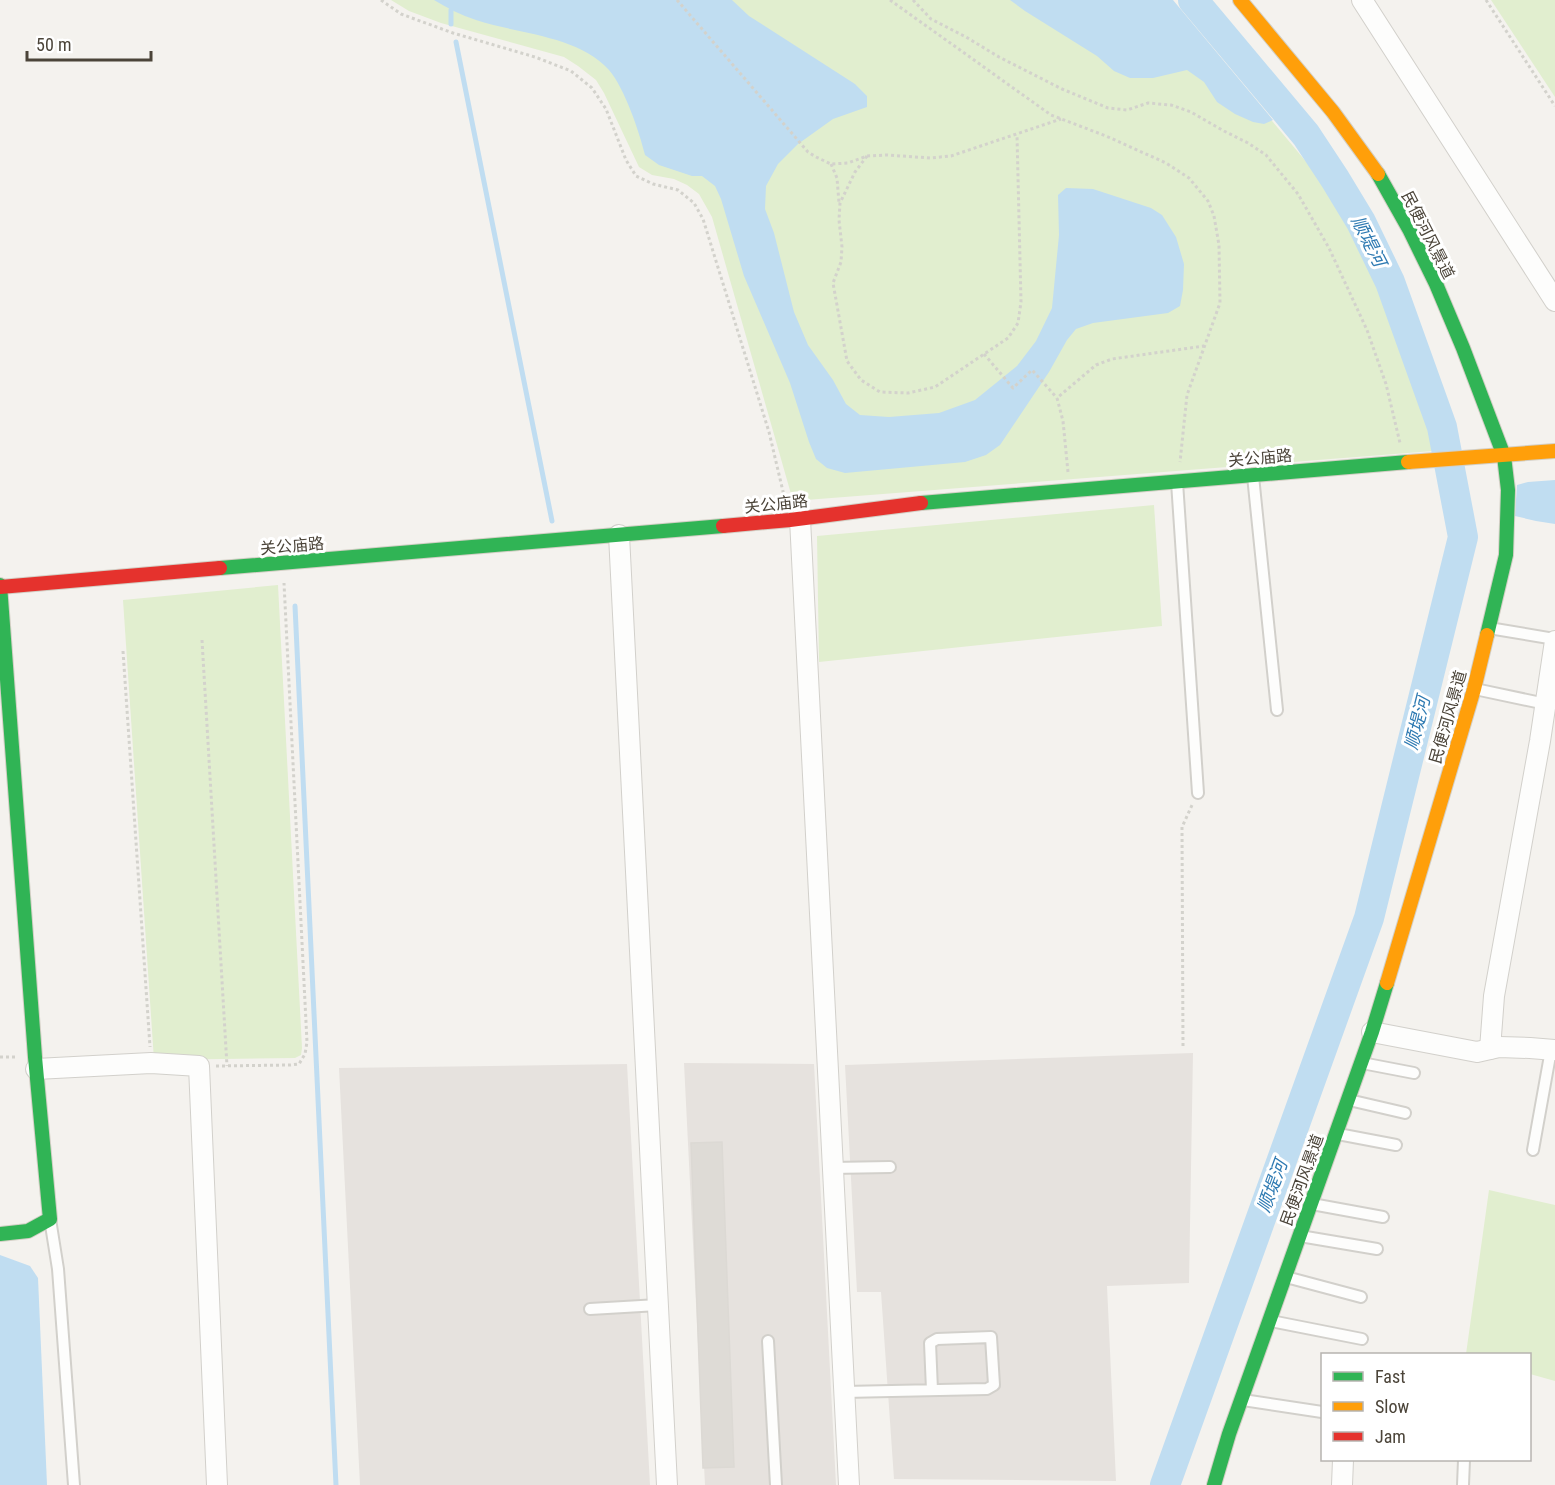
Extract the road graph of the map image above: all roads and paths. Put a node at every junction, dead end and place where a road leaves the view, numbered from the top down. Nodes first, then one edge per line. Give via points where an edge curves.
1 (381, 0) edge
2 (677, 0) edge
3 (890, 0) edge
4 (913, 0) edge
5 (1240, 0) edge
6 (1362, 0) edge
7 (1486, 0) edge
8 (1555, 106) edge
9 (1063, 119) junction
10 (1017, 135) junction
11 (867, 156) junction
12 (831, 164) junction
13 (840, 203) junction
14 (1555, 301) edge
15 (1204, 346) junction
16 (984, 354) junction
17 (1057, 398) junction
18 (1555, 451) edge
19 (1504, 456) junction
20 (1405, 462) junction
21 (1253, 476) junction
22 (1177, 482) junction
23 (1070, 491) junction
24 (795, 520) junction
25 (620, 535) junction
26 (283, 563) junction
27 (0, 586) edge
28 (1489, 628) junction
29 (202, 640) dead end
30 (1555, 640) edge
31 (123, 651) dead end
32 (1474, 689) junction
33 (1546, 704) junction
34 (1277, 710) dead end
35 (1198, 793) joint
36 (1372, 1032) junction
37 (1183, 1046) dead end
38 (1490, 1049) junction
39 (1553, 1050) edge
40 (151, 1063) junction
41 (1361, 1063) junction
42 (199, 1066) junction
43 (227, 1066) junction
44 (36, 1069) junction
45 (1414, 1073) dead end
46 (1348, 1100) junction
47 (1405, 1113) dead end
48 (1336, 1133) junction
49 (1396, 1145) dead end
50 (1533, 1150) dead end
51 (891, 1167) dead end
52 (832, 1168) junction
53 (1311, 1203) junction
54 (1383, 1217) dead end
55 (50, 1219) junction
56 (0, 1234) edge
57 (1300, 1236) junction
58 (1377, 1249) dead end
59 (1285, 1276) junction
60 (1361, 1297) dead end
61 (658, 1305) junction
62 (590, 1309) dead end
63 (1270, 1321) junction
64 (1362, 1339) dead end
65 (768, 1341) dead end
66 (932, 1390) junction
67 (844, 1392) junction
68 (1241, 1400) junction
69 (1321, 1412) edge
70 (1343, 1461) edge
71 (1464, 1461) edge
72 (74, 1485) edge
73 (217, 1485) edge
74 (667, 1485) edge
75 (776, 1485) edge
76 (849, 1485) edge
77 (1214, 1485) edge
78 (1342, 1485) edge
79 (1463, 1485) edge

1 - 24 path via 400,14 571,71 592,88 606,109 636,176 678,190 694,203 703,219
2 - 12 path via 808,152
3 - 9 path
4 - 20 path via 931,19 1062,89 1108,108 1127,110 1148,103 1171,105 1191,112 1266,155 1298,194 1329,248 1367,330 1386,384
5 - 19 street, 民便河风景道 via 1373,166 1436,284
6 - 14 street
7 - 8 path
9 - 10 path
9 - 15 path via 1167,163 1189,177 1208,201 1219,245 1220,303
10 - 11 path via 951,156
10 - 16 path via 1021,302 1018,323 1008,338
11 - 12 path
11 - 13 path
12 - 13 path
13 - 16 path via 841,262 833,283 847,361 861,380 880,392 908,393 934,387
15 - 17 path via 1112,358 1096,365
15 - 22 path via 1187,395
16 - 17 path via 1013,388 1032,370
17 - 23 path
18 - 19 street, 关公庙路
19 - 20 street, 关公庙路
19 - 28 street, 民便河风景道 via 1508,490 1506,555
20 - 21 street, 关公庙路
21 - 22 street, 关公庙路
21 - 34 lane
22 - 23 street, 关公庙路
22 - 35 lane
23 - 24 street, 关公庙路 via 902,505
24 - 25 street, 关公庙路
24 - 52 street
25 - 26 street, 关公庙路
25 - 61 street
26 - 27 street, 关公庙路
26 - 43 path via 307,1042 299,1064
27 - 44 street
28 - 30 lane
28 - 32 street, 民便河风景道
29 - 43 path
30 - 33 street
31 - 40 path
32 - 33 lane
32 - 36 street, 民便河风景道
33 - 38 street via 1494,996
35 - 37 path via 1182,827
36 - 38 street via 1477,1052
36 - 41 street, 民便河风景道
38 - 39 street
39 - 50 lane
40 - 42 street
40 - 44 street
41 - 45 lane
41 - 46 street, 民便河风景道
42 - 43 path
42 - 73 street
44 - 55 street
46 - 47 lane
46 - 48 street, 民便河风景道
48 - 49 lane
48 - 53 street, 民便河风景道
51 - 52 lane
52 - 67 street
53 - 54 lane
53 - 57 street, 民便河风景道
55 - 56 street via 28,1232
55 - 72 lane via 58,1269
57 - 58 lane
57 - 59 street, 民便河风景道
59 - 60 lane
59 - 63 street, 民便河风景道
61 - 62 lane
61 - 74 street
63 - 64 lane
63 - 68 street, 民便河风景道
65 - 75 lane
66 - 66 lane via 987,1389 994,1385 992,1337 937,1339 930,1343
66 - 67 lane
67 - 76 street
68 - 69 lane
68 - 77 street, 民便河风景道
70 - 78 street
71 - 79 lane

